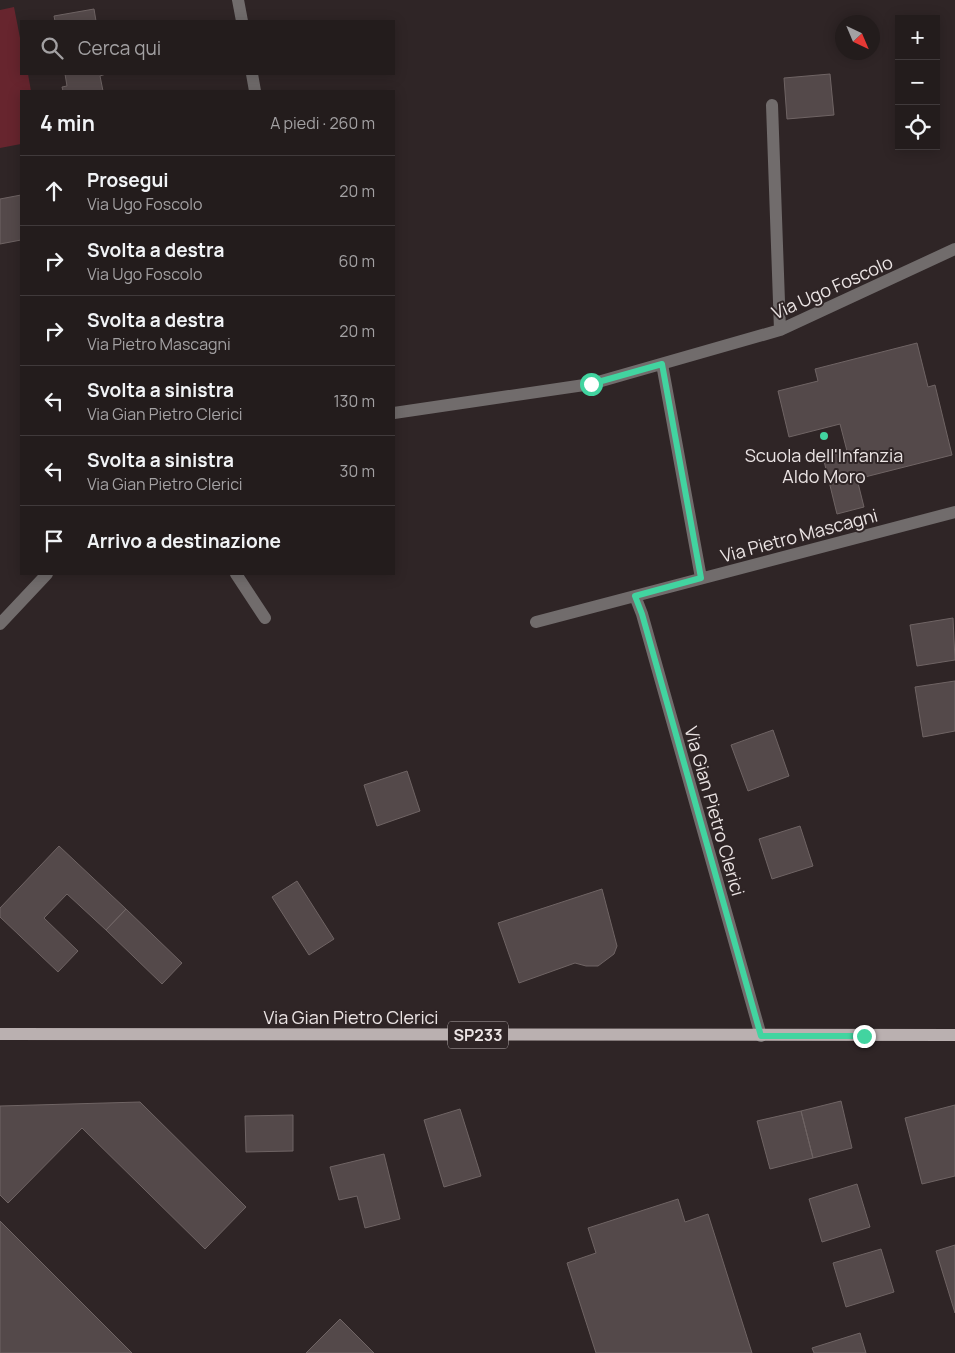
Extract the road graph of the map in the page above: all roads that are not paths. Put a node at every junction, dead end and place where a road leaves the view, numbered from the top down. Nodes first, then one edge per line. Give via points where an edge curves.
1 (238, 0) edge
2 (242, 20) edge
3 (252, 75) edge
4 (256, 90) edge
5 (772, 105) dead end
6 (955, 249) edge
7 (780, 330) junction
8 (662, 364) junction
9 (395, 413) edge
10 (955, 512) edge
11 (46, 575) edge
12 (237, 575) edge
13 (701, 578) junction
14 (635, 596) junction
15 (264, 618) dead end
16 (536, 622) dead end
17 (0, 624) edge
18 (0, 1034) edge
19 (955, 1035) edge
20 (761, 1036) junction

1 - 2 street
3 - 4 street
5 - 7 street
6 - 7 street, Via Ugo Foscolo
7 - 8 street, Via Ugo Foscolo
8 - 9 street, Via Ugo Foscolo via 591,384
8 - 13 street
10 - 13 street, Via Pietro Mascagni
11 - 17 street
12 - 15 street
13 - 14 street, Via Pietro Mascagni
14 - 16 street, Via Pietro Mascagni
14 - 20 street, Via Gian Pietro Clerici
18 - 20 main road, Via Gian Pietro Clerici / SP233
19 - 20 main road, Via Gian Pietro Clerici / SP233

